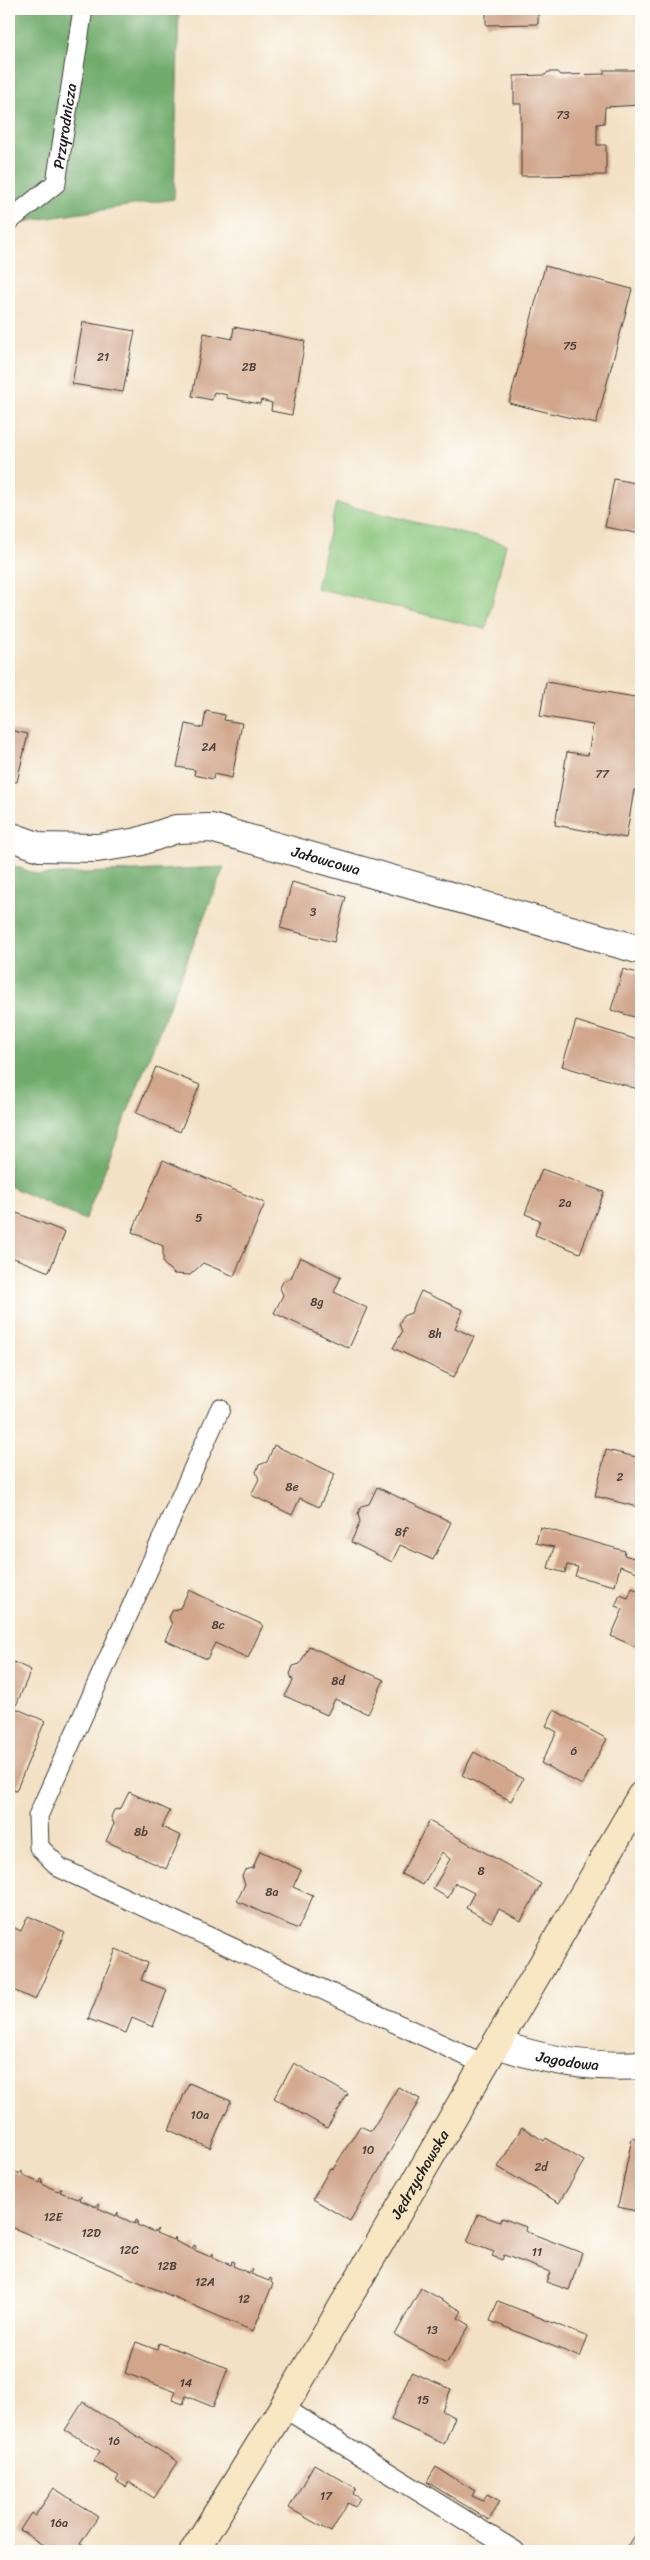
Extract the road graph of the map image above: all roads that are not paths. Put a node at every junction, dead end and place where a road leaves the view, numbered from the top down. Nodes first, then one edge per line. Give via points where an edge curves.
1 (83, 9) edge
2 (9, 221) edge
3 (9, 836) edge
4 (641, 950) edge
5 (220, 1409) dead end
6 (641, 1796) edge
7 (492, 2054) junction
8 (641, 2065) edge
9 (284, 2408) junction
10 (194, 2551) edge
11 (514, 2551) edge

1 - 2 lane, Przyrodnicza via 56,183
3 - 4 street, Jałowcowa via 40,847 97,848 138,842 176,828 211,828
5 - 7 lane via 38,1816 39,1848 60,1868
6 - 7 main road, Jędrzychowska
7 - 8 street, Jagodowa via 568,2064
7 - 9 main road, Jędrzychowska
9 - 10 main road, Jędrzychowska
9 - 11 lane

